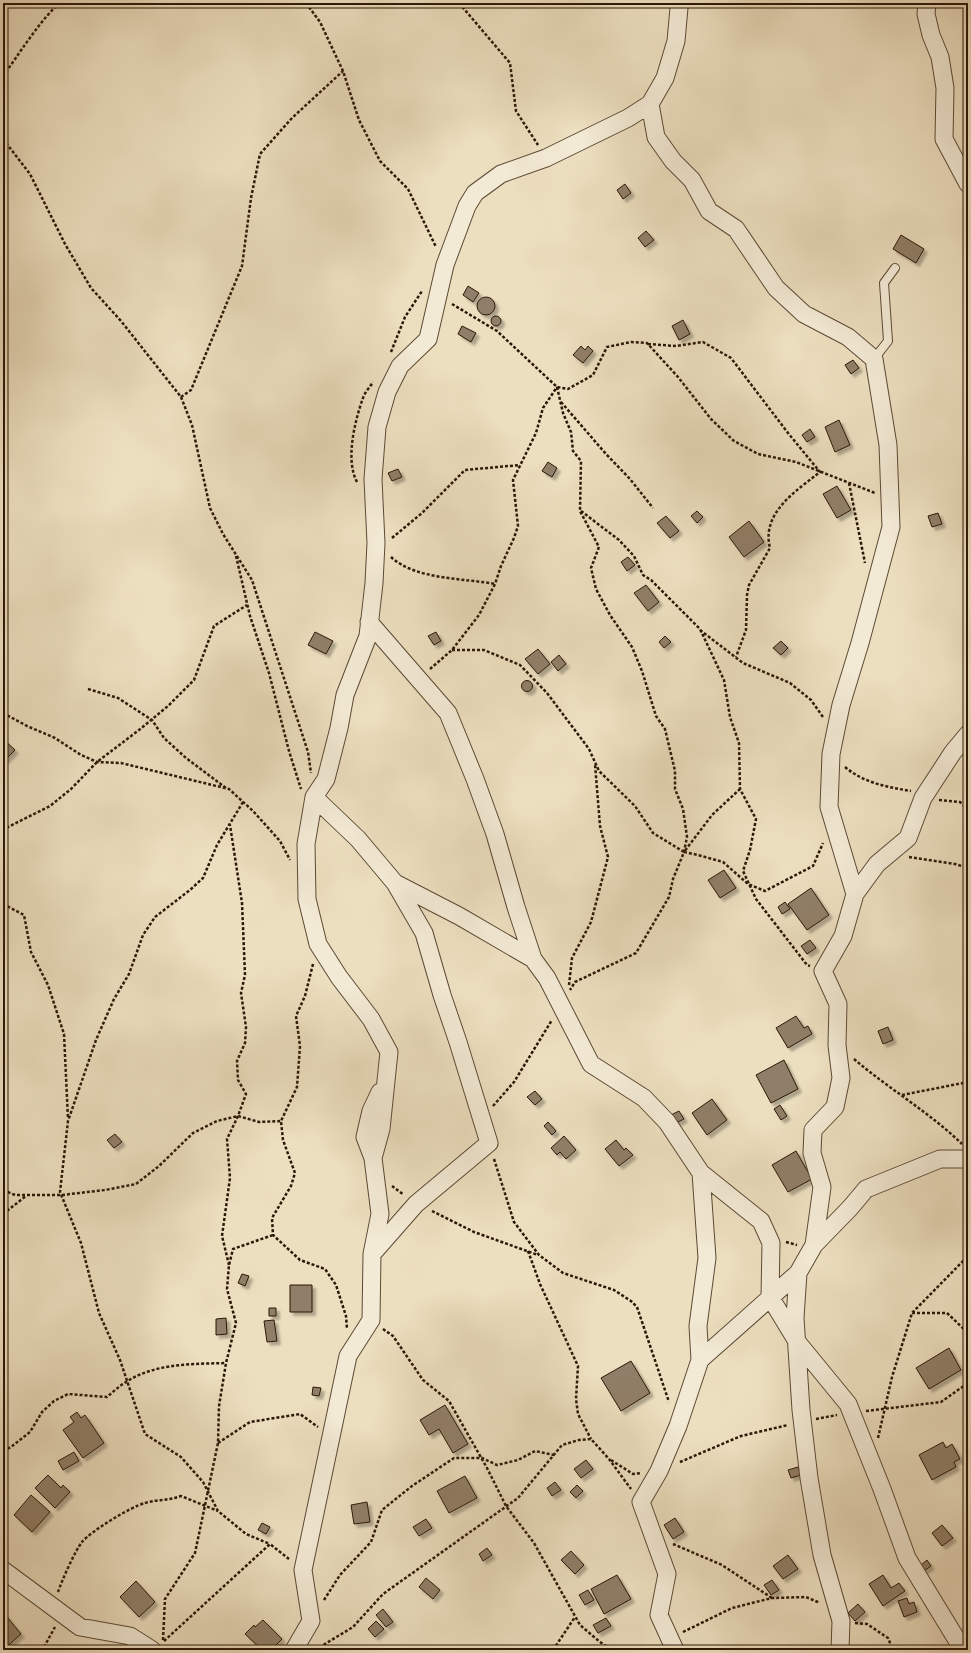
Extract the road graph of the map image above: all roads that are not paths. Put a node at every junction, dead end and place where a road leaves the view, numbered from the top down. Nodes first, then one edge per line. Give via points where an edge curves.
1 (926, 3) edge
2 (679, 8) dead end
3 (650, 104) junction
4 (968, 184) edge
5 (895, 268) dead end
6 (874, 359) junction
7 (370, 622) junction
8 (968, 734) edge
9 (313, 805) junction
10 (395, 883) junction
11 (855, 894) junction
12 (533, 959) junction
13 (965, 1152) edge
14 (701, 1173) junction
15 (814, 1245) junction
16 (372, 1254) junction
17 (798, 1273) junction
18 (770, 1297) junction
19 (798, 1343) junction
20 (700, 1360) junction
21 (3, 1570) edge
22 (673, 1644) edge
23 (152, 1650) edge
24 (294, 1650) edge
25 (840, 1650) edge
26 (964, 1650) edge

1 - 4 street via 926,14 940,57 945,88 944,139
2 - 3 street via 676,41 665,78
3 - 6 street via 656,137 673,161 692,180 709,211 736,229 776,288 804,314 848,337
3 - 7 street via 628,118 546,158 501,174 474,193 445,265 428,339 400,366 387,392 377,427 373,479 378,546
5 - 6 lane via 884,283 888,342
6 - 11 street via 888,445 891,527 841,705 832,754 829,807
7 - 9 street via 368,636 345,695 326,779
7 - 12 street via 448,713 476,779
8 - 11 street via 923,798 908,838 877,864
9 - 10 street via 358,839
9 - 16 street via 306,844 307,898 318,944 371,1019 389,1052 381,1129 374,1166 380,1214
10 - 12 street
10 - 16 street via 424,933 489,1143 416,1204
11 - 15 street via 843,936 823,971 838,1004 837,1044 841,1078 835,1107 814,1130 812,1153 822,1187
12 - 14 street via 548,978 591,1064 644,1098 667,1122
13 - 15 street via 940,1159 866,1189
14 - 18 street via 761,1221 771,1243
14 - 20 street via 707,1258 698,1326
15 - 17 street
16 - 24 street via 371,1320 348,1356 303,1570 311,1621
17 - 18 street
17 - 19 street via 795,1318
18 - 19 street
18 - 20 street
19 - 25 street via 801,1410 809,1478 822,1555 840,1621
19 - 26 street via 848,1404 907,1558
20 - 22 street via 678,1426 659,1471 641,1502 667,1574 659,1614
21 - 23 street via 80,1627 130,1636

